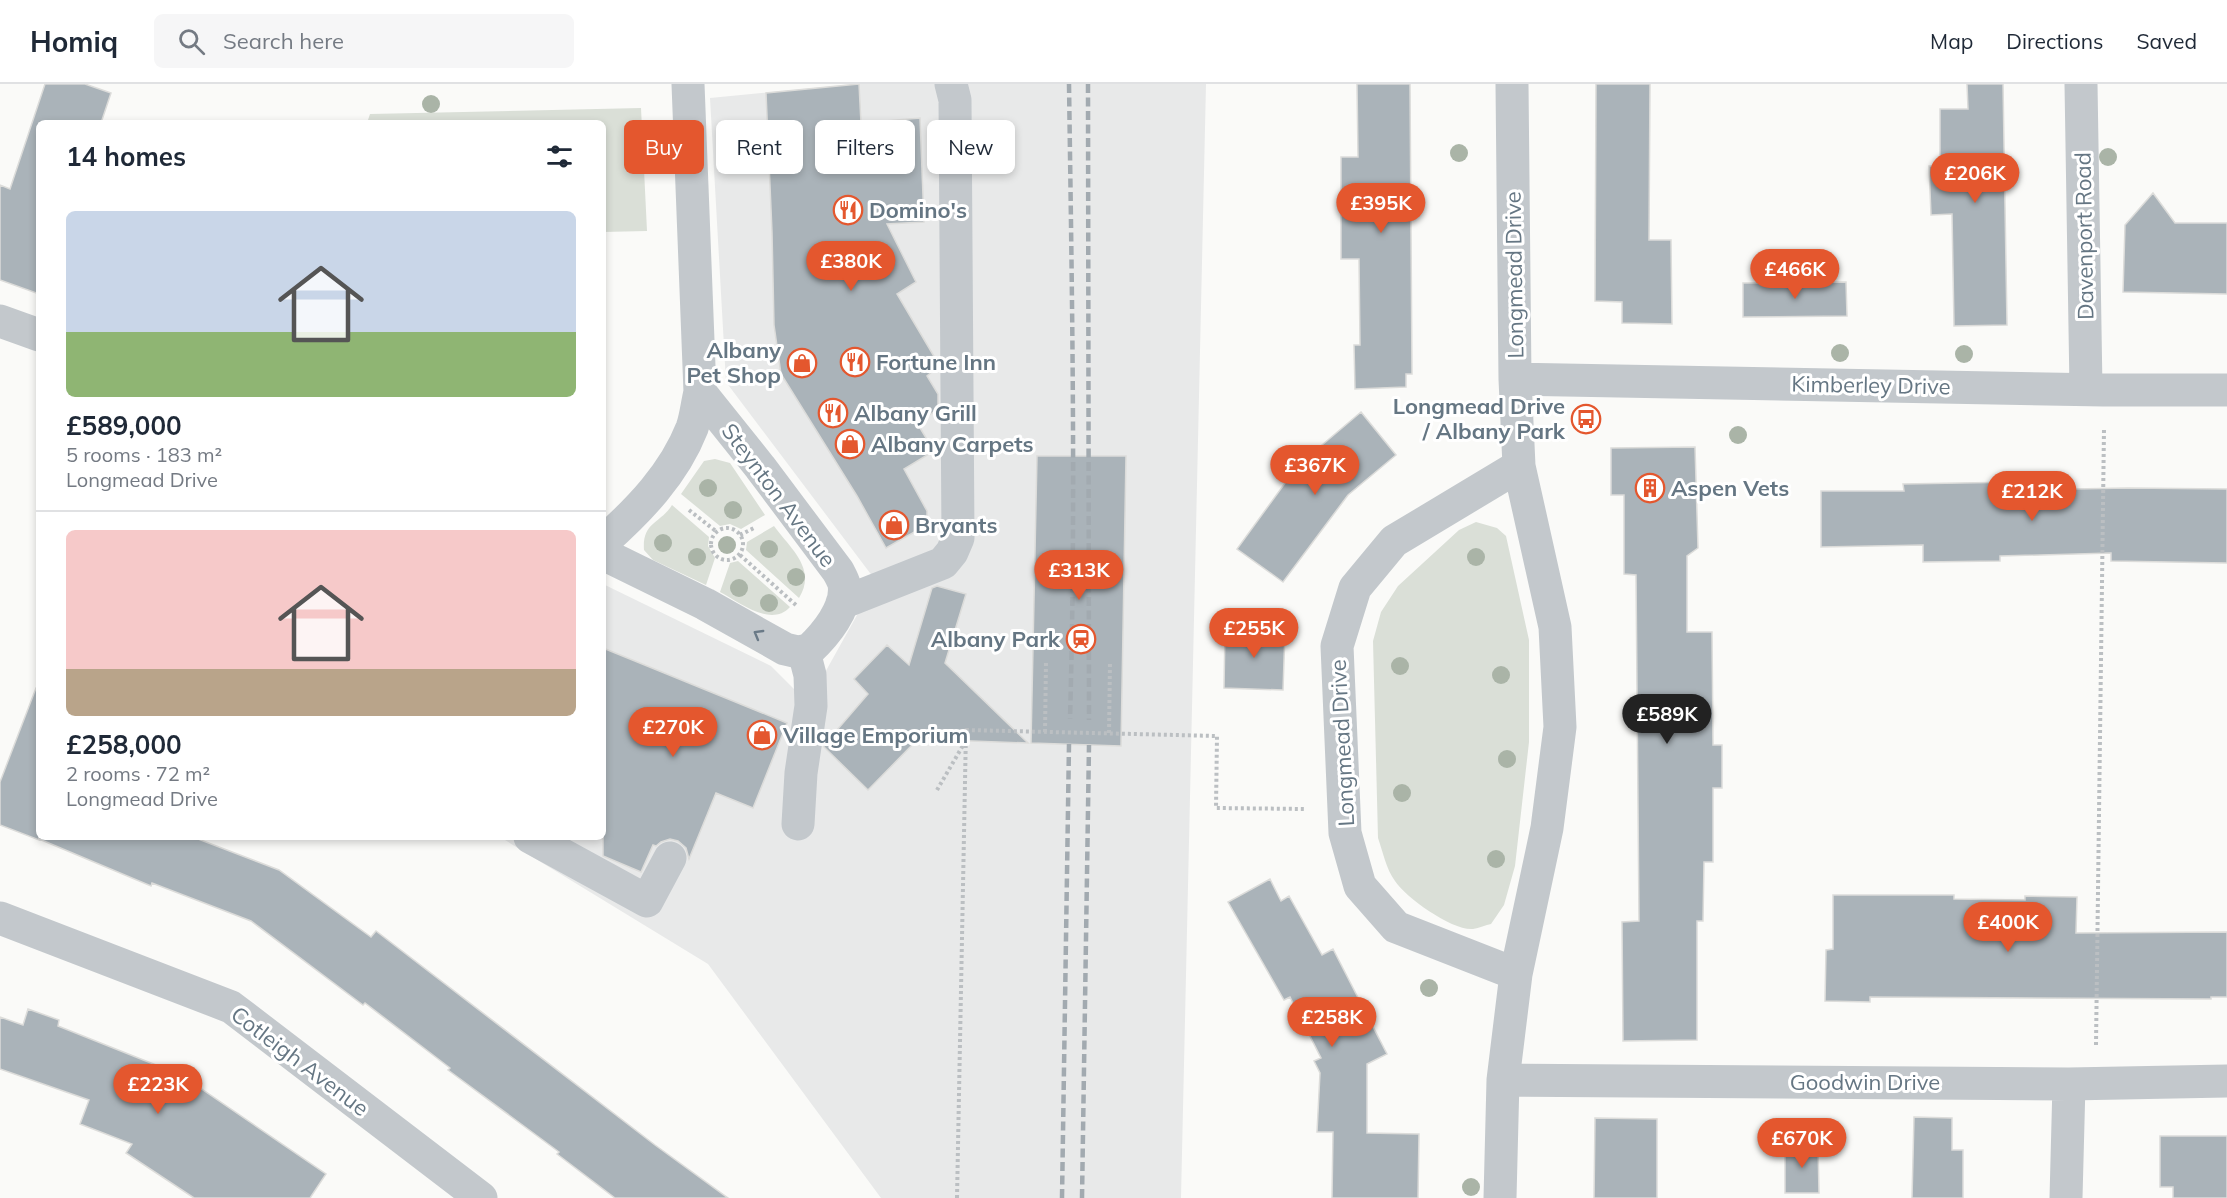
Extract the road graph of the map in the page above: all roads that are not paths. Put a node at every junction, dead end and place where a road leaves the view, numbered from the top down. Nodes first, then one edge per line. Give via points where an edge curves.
1 (688, 84) edge
2 (951, 84) edge
3 (1512, 84) edge
4 (2081, 84) edge
5 (0, 321) edge
6 (36, 334) edge
7 (1515, 380) junction
8 (2095, 389) junction
9 (2227, 390) edge
10 (700, 392) junction
11 (1519, 466) junction
12 (606, 539) edge
13 (606, 555) edge
14 (842, 603) junction
15 (815, 641) junction
16 (798, 824) dead end
17 (535, 840) edge
18 (670, 858) dead end
19 (0, 918) edge
20 (1515, 974) junction
21 (1503, 1080) junction
22 (2227, 1081) edge
23 (2082, 1083) junction
24 (481, 1198) edge
25 (1500, 1198) edge
26 (2066, 1198) edge

1 - 10 street, Steynton Avenue
2 - 14 street via 955,100 958,538 943,563
3 - 7 street, Longmead Drive
4 - 8 street, Davenport Road
5 - 6 street
7 - 8 street, Kimberley Drive
7 - 11 street, Longmead Drive
8 - 9 street, Kimberley Drive
10 - 12 street, Steynton Avenue via 692,427 676,462 659,486
10 - 14 street, Steynton Avenue via 838,571 844,583
11 - 20 street, Longmead Drive via 1555,627 1560,727 1547,828
11 - 20 street, Longmead Drive via 1394,541 1355,588 1337,646 1345,833 1360,886 1396,927
15 -> 13 street via 785,649
14 - 15 street
15 - 16 street
17 - 18 street via 647,901
19 - 24 street, Cotleigh Avenue via 231,1007
20 - 21 street, Longmead Drive
21 - 23 street, Goodwin Drive
21 - 25 street, Longmead Drive
22 - 23 street, Goodwin Drive
23 - 26 street

